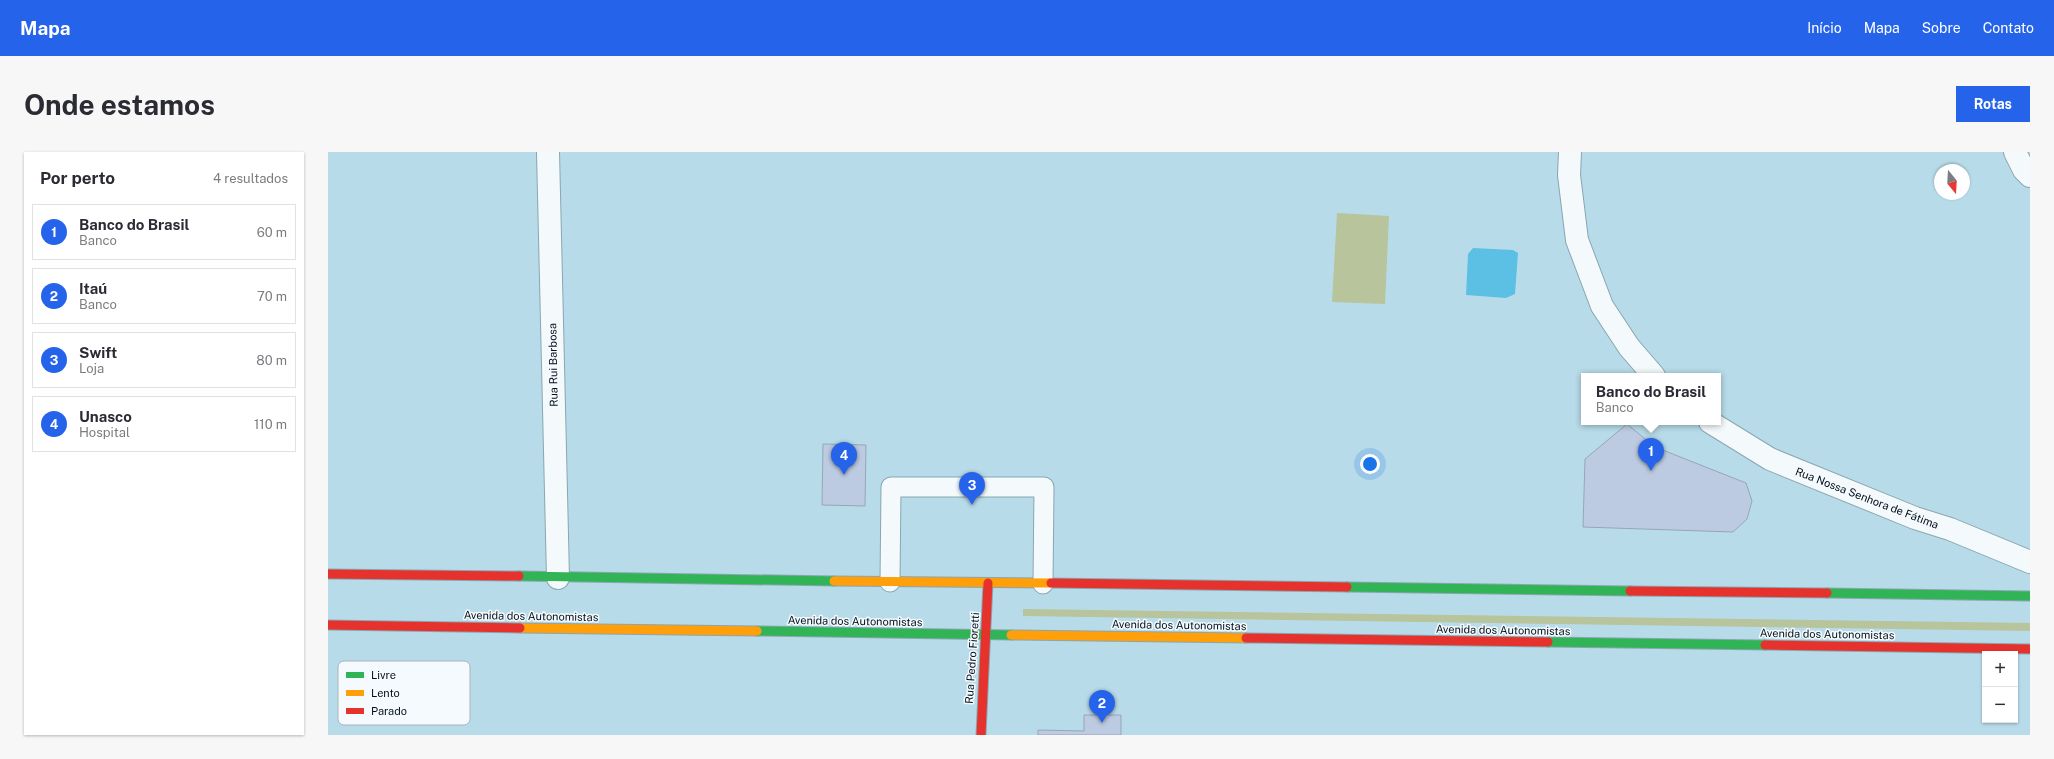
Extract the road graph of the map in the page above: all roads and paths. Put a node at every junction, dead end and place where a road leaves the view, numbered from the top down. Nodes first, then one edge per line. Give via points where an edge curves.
1 (548, 152) edge
2 (1570, 152) edge
3 (2016, 152) edge
4 (2030, 176) edge
5 (1651, 373) edge
6 (1715, 425) edge
7 (2030, 562) edge
8 (328, 574) edge
9 (558, 578) junction
10 (890, 582) junction
11 (988, 584) junction
12 (1043, 584) junction
13 (2030, 596) edge
14 (328, 625) edge
15 (986, 635) junction
16 (2030, 650) edge
17 (980, 735) edge

1 - 9 street, Rua Rui Barbosa
2 - 5 street via 1569,175 1577,240 1602,306 1629,347
3 - 4 street via 2024,170
6 - 7 street, Rua Nossa Senhora de Fátima via 1770,459
8 - 9 main road
9 - 10 main road
10 - 11 main road
10 - 12 lane via 891,487 1044,487
11 - 12 main road
11 - 15 main road, Rua Pedro Fioretti
12 - 13 main road
14 - 15 main road, Avenida dos Autonomistas
15 - 16 main road, Avenida dos Autonomistas
15 - 17 main road, Rua Pedro Fioretti via 981,683

